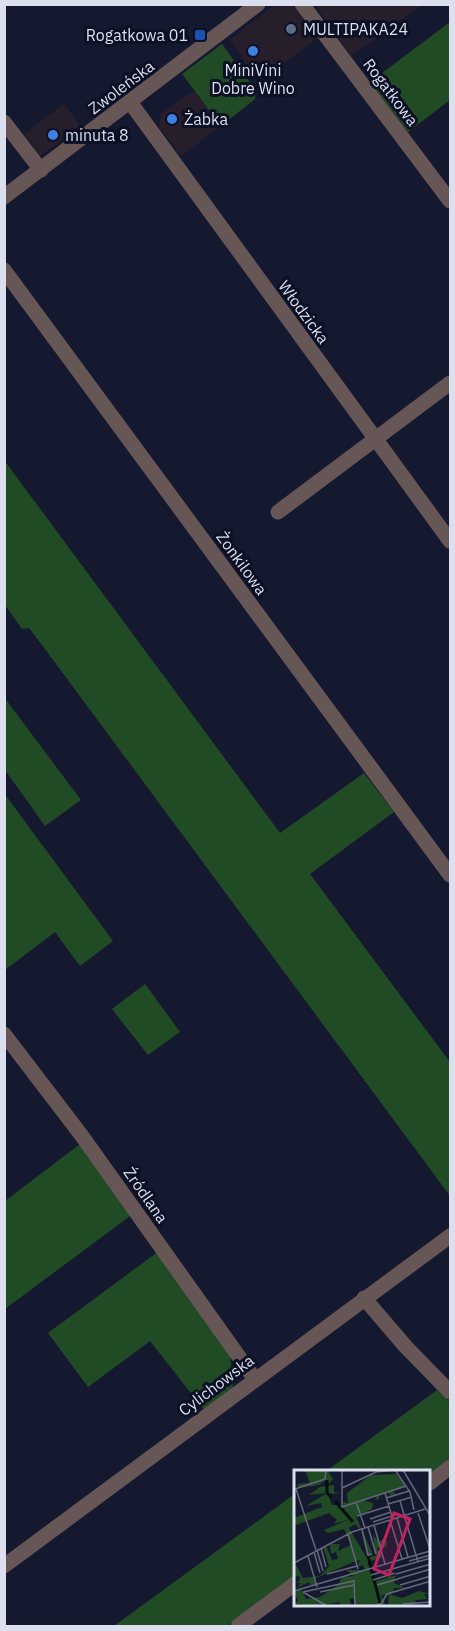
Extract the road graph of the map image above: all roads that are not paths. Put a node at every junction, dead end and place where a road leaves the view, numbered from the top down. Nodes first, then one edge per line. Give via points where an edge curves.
1 (258, 4) edge
2 (302, 4) edge
3 (130, 102) junction
4 (4, 122) edge
5 (41, 170) junction
6 (4, 197) edge
7 (450, 201) edge
8 (4, 270) edge
9 (450, 383) edge
10 (376, 439) junction
11 (279, 512) dead end
12 (450, 541) edge
13 (450, 875) edge
14 (4, 1034) edge
15 (450, 1236) edge
16 (364, 1298) junction
17 (254, 1378) junction
18 (450, 1392) edge
19 (450, 1467) edge
20 (431, 1481) edge
21 (5, 1565) edge
22 (294, 1584) edge
23 (238, 1626) edge

1 - 3 street, Zwoleńska
2 - 7 street, Rogatkowa
3 - 5 street, Zwoleńska
3 - 10 street, Włodzicka
4 - 5 street
5 - 6 street, Zwoleńska
8 - 13 street, Żonkilowa
9 - 10 street
10 - 11 street
10 - 12 street, Włodzicka
14 - 17 street, Źródlana via 82,1136
15 - 16 street, Cylichowska
16 - 17 street, Cylichowska
16 - 18 street
17 - 21 street, Cylichowska
19 - 20 street
22 - 23 street

